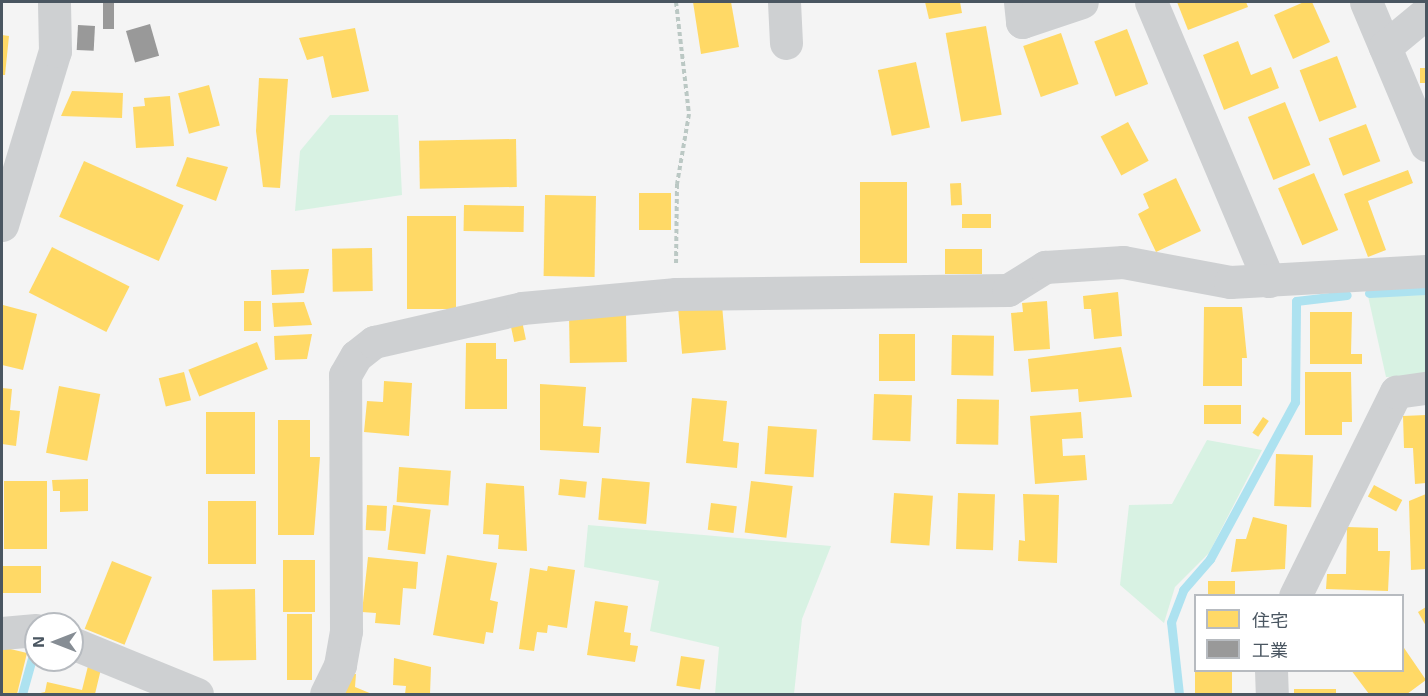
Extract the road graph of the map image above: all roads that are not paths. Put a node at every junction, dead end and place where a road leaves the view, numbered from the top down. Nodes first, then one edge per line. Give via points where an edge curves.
1 (54, 2) edge
2 (784, 2) edge
3 (1020, 2) edge
4 (1082, 2) edge
5 (1152, 2) edge
6 (1366, 2) edge
7 (1426, 13) edge
8 (786, 43) dead end
9 (1385, 47) junction
10 (1426, 145) edge
11 (2, 225) edge
12 (1426, 271) edge
13 (1269, 281) junction
14 (1426, 388) edge
15 (1296, 594) edge
16 (24, 631) edge
17 (2, 633) edge
18 (84, 648) edge
19 (1271, 672) edge
20 (197, 694) edge
21 (326, 694) edge
22 (1272, 694) edge

1 - 11 street via 56,51
2 - 8 street
3 - 4 street via 1022,22
5 - 13 street
6 - 9 street
7 - 9 street
9 - 10 street
12 - 13 street
13 - 21 street via 1230,282 1123,262 1045,267 1008,290 675,294 522,308 374,342 356,356 345,375 346,631 340,665
14 - 15 street via 1396,393
16 - 17 street
18 - 20 street
19 - 22 street

